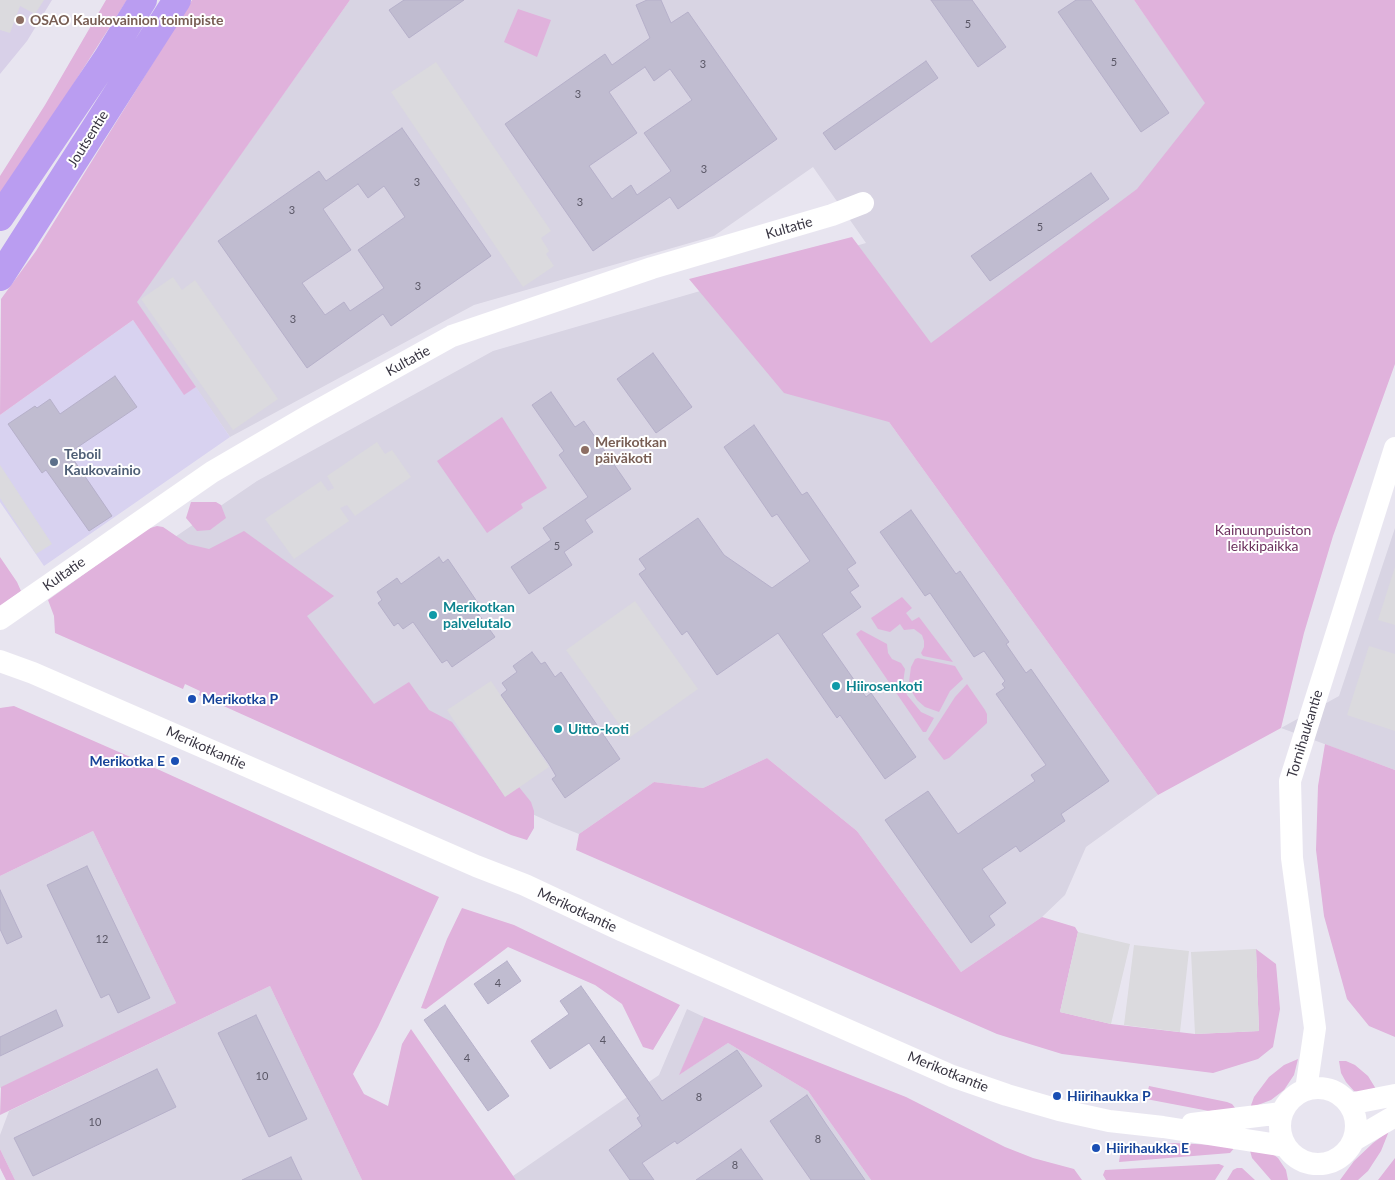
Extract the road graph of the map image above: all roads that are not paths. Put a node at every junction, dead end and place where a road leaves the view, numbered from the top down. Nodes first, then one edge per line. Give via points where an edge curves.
1 (142, 0) edge
2 (177, 0) edge
3 (863, 204) dead end
4 (0, 217) edge
5 (0, 277) edge
6 (1395, 448) edge
7 (0, 619) edge
8 (0, 661) edge
9 (1315, 1028) junction
10 (1306, 1090) junction
11 (1330, 1090) junction
12 (1395, 1095) edge
13 (1349, 1104) junction
14 (1282, 1113) junction
15 (1395, 1116) edge
16 (1164, 1127) junction
17 (1354, 1140) junction
18 (1286, 1146) junction
19 (1303, 1170) edge
20 (1323, 1172) edge

1 - 4 main road, Joutsentie via 108,57
2 - 5 main road, Joutsentie
3 - 7 street, Kultatie via 652,268 452,336 212,472
6 - 9 street, Tornihaukantie via 1290,781 1292,858
8 - 16 street, Merikotkantie via 525,885 952,1076 1060,1110 1109,1121
9 - 10 street, Tornihaukantie
9 - 11 street
10 - 11 street
10 - 14 street via 1296,1095
11 - 13 street
12 - 13 street
13 - 17 street via 1356,1119
14 - 16 street, Merikotkantie
14 - 18 street via 1280,1130
15 - 17 street
16 - 18 street, Merikotkantie
17 - 20 street via 1347,1151
18 - 19 street
19 - 20 street via 1313,1164

